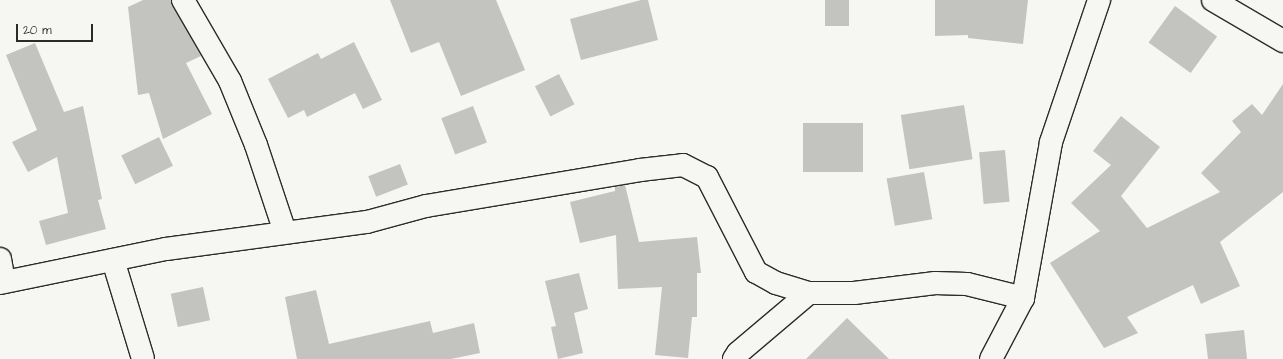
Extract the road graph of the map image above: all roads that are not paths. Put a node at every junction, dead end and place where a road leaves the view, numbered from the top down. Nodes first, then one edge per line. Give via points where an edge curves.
1 (183, 0) edge
2 (1099, 0) edge
3 (1212, 0) edge
4 (1283, 41) edge
5 (285, 232) junction
6 (0, 259) edge
7 (113, 260) junction
8 (2, 282) edge
9 (809, 293) junction
10 (1023, 298) junction
11 (143, 359) edge
12 (734, 359) edge
13 (991, 359) edge

1 - 5 street via 230,82 256,145
2 - 10 street via 1051,142
3 - 4 street
5 - 7 street
5 - 9 street via 367,222 426,206 683,165 707,177 756,272 776,283
6 - 8 street
7 - 8 street
7 - 11 street
9 - 10 street via 854,293 935,283 967,284
9 - 12 street
10 - 13 street

